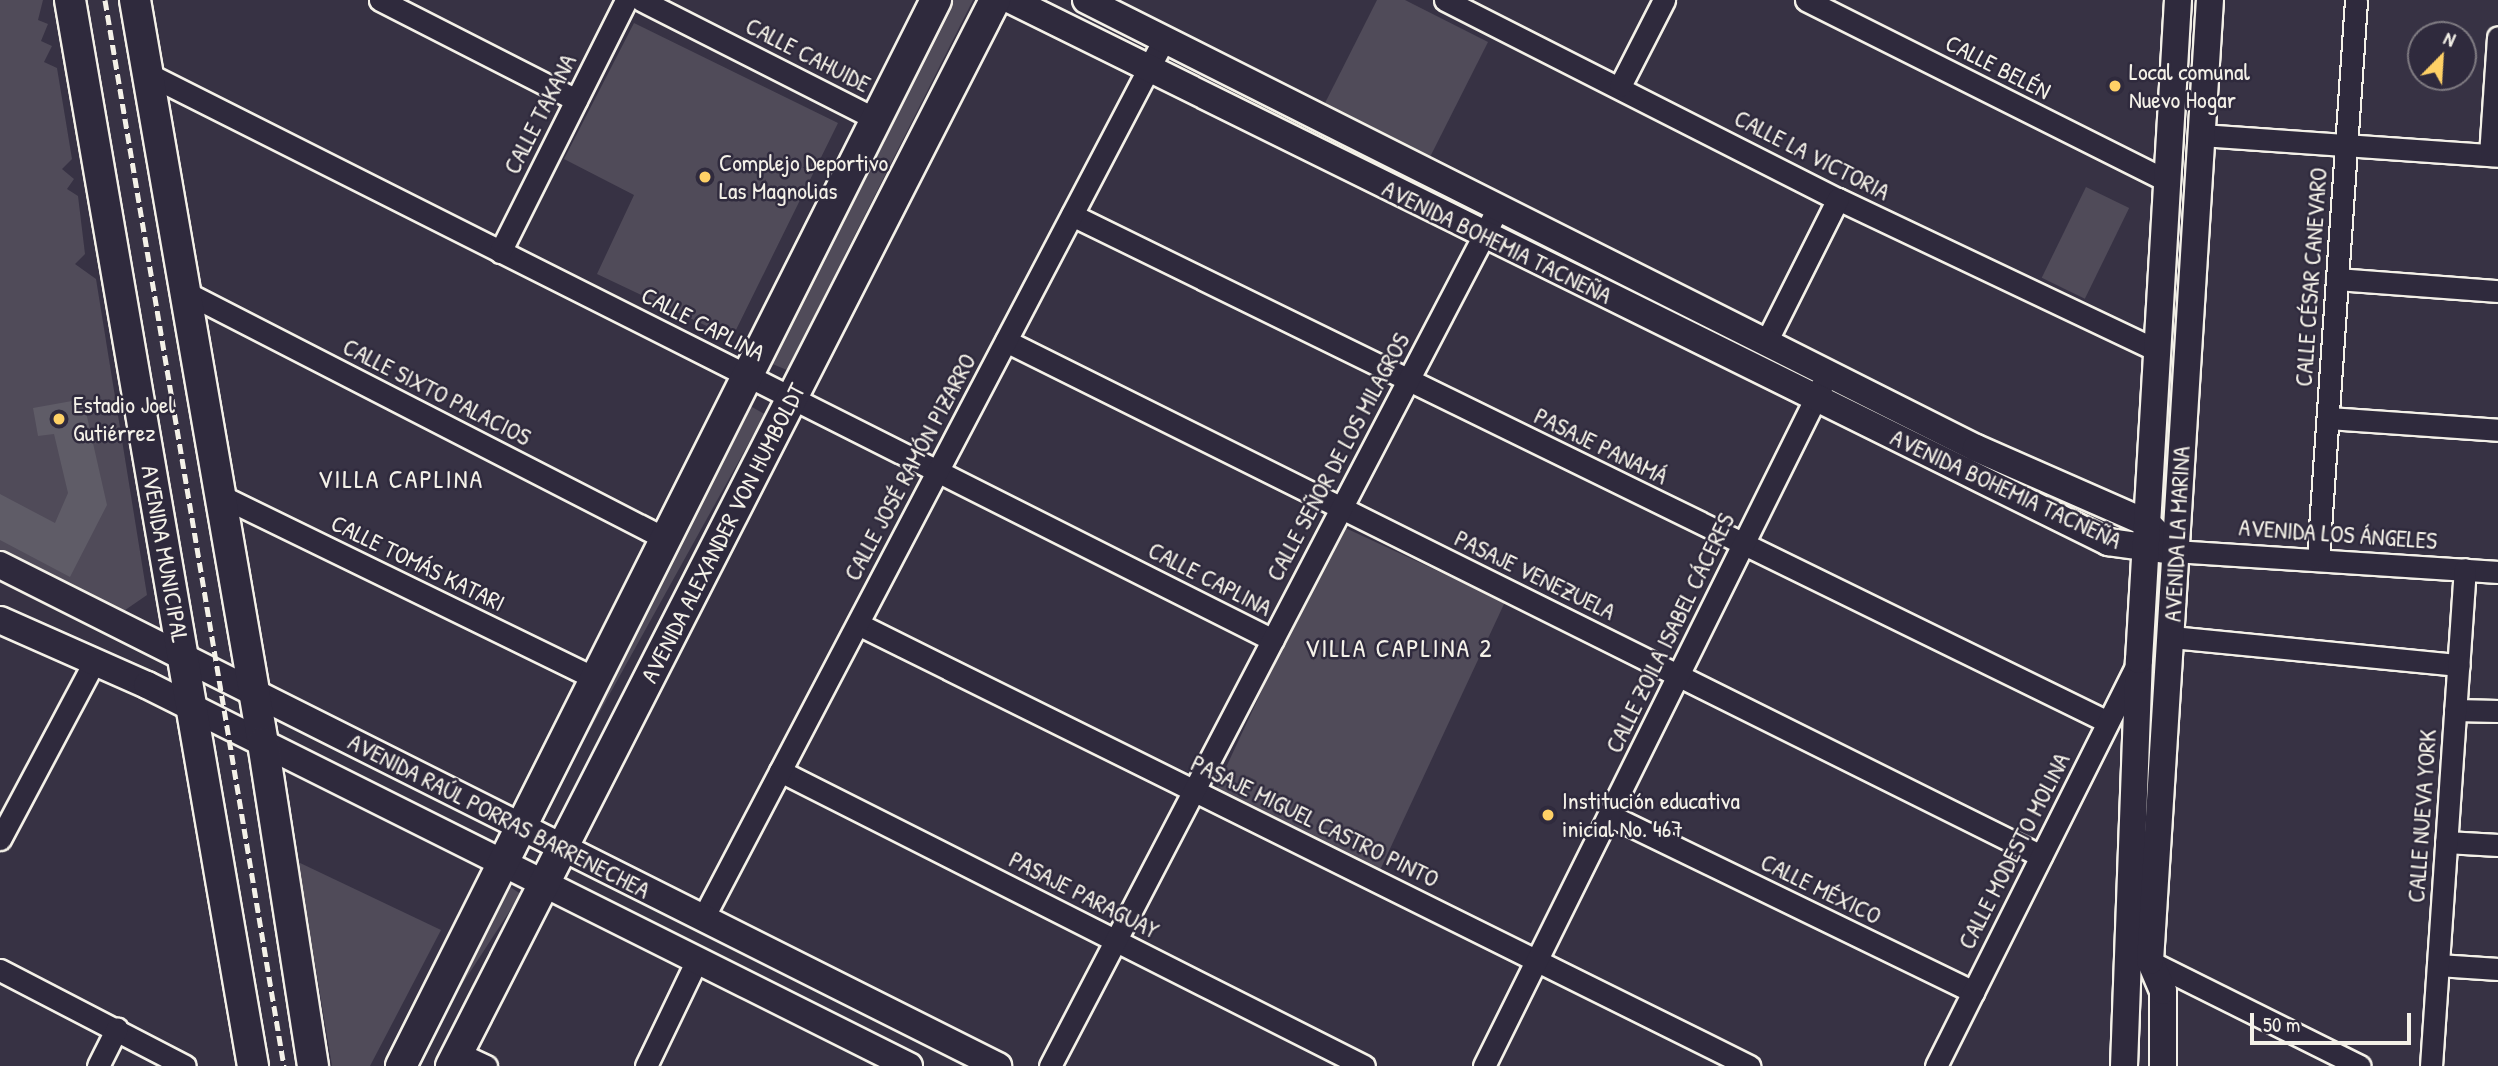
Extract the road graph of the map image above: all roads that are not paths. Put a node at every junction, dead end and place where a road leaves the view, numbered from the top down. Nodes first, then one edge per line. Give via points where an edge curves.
1 (70, 0) edge
2 (135, 0) edge
3 (380, 0) edge
4 (626, 0) edge
5 (641, 0) edge
6 (936, 0) edge
7 (995, 0) edge
8 (1011, 0) edge
9 (1086, 0) edge
10 (1446, 0) edge
11 (1664, 0) edge
12 (1806, 0) edge
13 (2177, 0) edge
14 (2356, 0) edge
15 (2209, 7) edge
16 (2498, 37) edge
17 (1164, 39) junction
18 (1148, 69) junction
19 (148, 74) junction
20 (1620, 86) junction
21 (576, 100) junction
22 (876, 119) junction
23 (2201, 135) junction
24 (2346, 145) junction
25 (2494, 156) edge
26 (2168, 181) junction
27 (1838, 199) junction
28 (1498, 208) junction
29 (1072, 215) junction
30 (1484, 235) junction
31 (500, 252) junction
32 (2337, 279) junction
33 (2498, 291) edge
34 (185, 292) junction
35 (1006, 341) junction
36 (1766, 342) junction
37 (2158, 351) junction
38 (1828, 373) junction
39 (745, 374) junction
40 (1407, 382) junction
41 (792, 398) junction
42 (1815, 400) junction
43 (2328, 418) junction
44 (2498, 430) edge
45 (938, 471) junction
46 (219, 495) junction
47 (1341, 508) junction
48 (2147, 523) junction
49 (666, 539) junction
50 (1744, 543) junction
51 (2145, 550) junction
52 (2174, 551) junction
53 (2318, 558) junction
54 (0, 565) edge
55 (2465, 569) junction
56 (2498, 572) edge
57 (0, 620) edge
58 (858, 624) junction
59 (2172, 637) junction
60 (1273, 640) junction
61 (183, 657) junction
62 (2139, 660) junction
63 (93, 664) junction
64 (2459, 665) junction
65 (1678, 675) junction
66 (594, 678) junction
67 (254, 693) junction
68 (191, 709) junction
69 (2455, 710) junction
70 (2498, 711) edge
71 (2108, 722) junction
72 (263, 743) junction
73 (780, 771) junction
74 (1194, 791) junction
75 (1609, 815) junction
76 (519, 826) junction
77 (0, 839) edge
78 (2446, 842) junction
79 (2498, 845) edge
80 (563, 848) junction
81 (2041, 856) junction
82 (501, 862) junction
83 (544, 884) junction
84 (703, 918) junction
85 (1116, 941) junction
86 (2140, 956) junction
87 (697, 960) junction
88 (1536, 960) junction
89 (2438, 965) junction
90 (2498, 969) edge
91 (0, 970) edge
92 (1973, 992) junction
93 (117, 1028) junction
94 (454, 1059) edge
95 (98, 1066) edge
96 (185, 1066) edge
97 (253, 1066) edge
98 (313, 1066) edge
99 (401, 1066) edge
100 (486, 1066) edge
101 (646, 1066) edge
102 (909, 1066) edge
103 (998, 1066) edge
104 (1050, 1066) edge
105 (1364, 1066) edge
106 (1484, 1066) edge
107 (1749, 1066) edge
108 (1936, 1066) edge
109 (2124, 1066) edge
110 (2163, 1066) edge
111 (2359, 1066) edge
112 (2431, 1066) edge

1 - 61 main road, AVENIDA MUNICIPAL
2 - 19 main road
3 - 21 street
4 - 21 street, CALLE TAKANA
5 - 22 street, CALLE CAHUIDE
6 - 22 main road, AVENIDA ALEXANDER VON HUMBOLDT
7 - 41 main road, AVENIDA ALEXANDER VON HUMBOLDT
8 - 18 street, AVENIDA BOHEMIA TACNEÑA
9 - 17 street, AVENIDA BOHEMIA TACNEÑA
10 - 20 street, CALLE LA VICTORIA
11 - 20 street
12 - 26 street, CALLE BELÉN
13 - 15 street
13 - 26 street, AVENIDA LA MARINA
14 - 24 street, CALLE CÉSAR CANEVARO
15 - 23 street, AVENIDA LA MARINA
16 - 25 street
17 - 18 street, CALLE JOSÉ RAMÓN PIZARRO
17 - 28 street, AVENIDA BOHEMIA TACNEÑA
18 - 29 street, CALLE JOSÉ RAMÓN PIZARRO
18 - 30 street, AVENIDA BOHEMIA TACNEÑA
19 - 31 street, CALLE CAPLINA
19 - 34 main road
20 - 27 street, CALLE LA VICTORIA
21 - 31 street, CALLE TAKANA
22 - 39 main road, AVENIDA ALEXANDER VON HUMBOLDT
23 - 24 street
23 - 52 street, AVENIDA LA MARINA
24 - 25 street
24 - 32 street, CALLE CÉSAR CANEVARO
26 - 37 street, AVENIDA LA MARINA
27 - 36 street
27 - 37 street, CALLE LA VICTORIA
28 - 30 street, CALLE SEÑOR DE LOS MILAGROS
28 - 36 street, AVENIDA BOHEMIA TACNEÑA
29 - 35 street, CALLE JOSÉ RAMÓN PIZARRO
29 - 40 street, PASAJE PANAMÁ
30 - 40 street, CALLE SEÑOR DE LOS MILAGROS
30 - 42 street, AVENIDA BOHEMIA TACNEÑA
31 - 39 street, CALLE CAPLINA
32 - 33 street
32 - 43 street, CALLE CÉSAR CANEVARO
34 - 46 main road
34 - 49 street, CALLE SIXTO PALACIOS
35 - 45 street, CALLE JOSÉ RAMÓN PIZARRO
35 - 47 street, PASAJE VENEZUELA
36 - 38 street, AVENIDA BOHEMIA TACNEÑA
37 - 48 street, AVENIDA LA MARINA
38 - 42 street, CALLE ZOILA ISABEL CÁCERES
38 - 48 street, AVENIDA BOHEMIA TACNEÑA via 1976,447
39 - 41 street, CALLE CAPLINA
39 - 49 main road, AVENIDA ALEXANDER VON HUMBOLDT
40 - 47 street, CALLE SEÑOR DE LOS MILAGROS
40 - 50 street, PASAJE PANAMÁ
41 - 45 street, CALLE CAPLINA
41 - 80 main road, AVENIDA ALEXANDER VON HUMBOLDT
42 - 50 street, CALLE ZOILA ISABEL CÁCERES
42 - 51 street, AVENIDA BOHEMIA TACNEÑA via 2108,542
43 - 44 street
43 - 53 street, CALLE CÉSAR CANEVARO
45 - 58 street, CALLE JOSÉ RAMÓN PIZARRO
45 - 60 street, CALLE CAPLINA
46 - 66 street, CALLE TOMÁS KATARI
46 - 67 main road
47 - 60 street, CALLE SEÑOR DE LOS MILAGROS
47 - 65 street, PASAJE VENEZUELA
48 - 51 street, AVENIDA LA MARINA
48 - 52 street, AVENIDA BOHEMIA TACNEÑA
49 - 66 main road, AVENIDA ALEXANDER VON HUMBOLDT
50 - 65 street, CALLE ZOILA ISABEL CÁCERES
50 - 71 street, PASAJE PANAMÁ
51 - 52 street, AVENIDA BOHEMIA TACNEÑA
51 - 62 street, AVENIDA LA MARINA
52 - 53 street, AVENIDA LOS ÁNGELES
52 - 59 street, AVENIDA LA MARINA
53 - 55 street, AVENIDA LOS ÁNGELES
54 - 61 street, AVENIDA RAÚL PORRAS BARRENECHEA
55 - 56 street, AVENIDA LOS ÁNGELES
55 - 64 street, CALLE NUEVA YORK
57 - 63 street, AVENIDA RAÚL PORRAS BARRENECHEA
58 - 73 street, CALLE JOSÉ RAMÓN PIZARRO
58 - 74 street, PASAJE MIGUEL CASTRO PINTO
59 - 64 street
59 - 86 street, AVENIDA LA MARINA
60 - 74 street, CALLE SEÑOR DE LOS MILAGROS
61 - 67 street, AVENIDA RAÚL PORRAS BARRENECHEA
61 - 68 main road, AVENIDA MUNICIPAL
62 - 71 street, CALLE MODESTO MOLINA
62 - 86 street, AVENIDA LA MARINA
63 - 68 street, AVENIDA RAÚL PORRAS BARRENECHEA
63 - 77 street
64 - 69 street, CALLE NUEVA YORK
65 - 75 street, CALLE ZOILA ISABEL CÁCERES
65 - 81 street, PASAJE VENEZUELA
66 - 76 main road, AVENIDA ALEXANDER VON HUMBOLDT
67 - 72 main road
67 - 76 street, AVENIDA RAÚL PORRAS BARRENECHEA
68 - 72 street, AVENIDA RAÚL PORRAS BARRENECHEA
68 - 97 main road, AVENIDA MUNICIPAL
69 - 70 street
69 - 78 street, CALLE NUEVA YORK
71 - 81 street, CALLE MODESTO MOLINA
72 - 82 street, AVENIDA RAÚL PORRAS BARRENECHEA
72 - 98 main road
73 - 84 street, CALLE JOSÉ RAMÓN PIZARRO
73 - 85 street, PASAJE PARAGUAY
74 - 85 street, CALLE SEÑOR DE LOS MILAGROS
74 - 88 street, PASAJE MIGUEL CASTRO PINTO
75 - 88 street, CALLE ZOILA ISABEL CÁCERES
75 - 92 street, CALLE MÉXICO
76 - 80 street, AVENIDA RAÚL PORRAS BARRENECHEA
76 - 82 main road, AVENIDA ALEXANDER VON HUMBOLDT
78 - 79 street
78 - 89 street, CALLE NUEVA YORK
80 - 83 main road, AVENIDA ALEXANDER VON HUMBOLDT
80 - 84 street, AVENIDA RAÚL PORRAS BARRENECHEA
81 - 92 street, CALLE MODESTO MOLINA
82 - 83 street, AVENIDA RAÚL PORRAS BARRENECHEA
82 - 99 main road, AVENIDA ALEXANDER VON HUMBOLDT
83 - 87 street, AVENIDA RAÚL PORRAS BARRENECHEA
83 - 94 main road, AVENIDA ALEXANDER VON HUMBOLDT
84 - 103 street, AVENIDA RAÚL PORRAS BARRENECHEA
85 - 104 street, CALLE SEÑOR DE LOS MILAGROS
85 - 105 street, PASAJE PARAGUAY
86 - 109 street, AVENIDA LA MARINA
86 - 110 street, AVENIDA LA MARINA via 2163,991
86 - 111 street
87 - 101 street
87 - 102 street, AVENIDA RAÚL PORRAS BARRENECHEA
88 - 106 street, CALLE ZOILA ISABEL CÁCERES
88 - 107 street, PASAJE MIGUEL CASTRO PINTO
89 - 90 street
89 - 112 street, CALLE NUEVA YORK
91 - 93 street
92 - 108 street, CALLE MODESTO MOLINA
93 - 95 street
93 - 96 street
94 - 100 street

